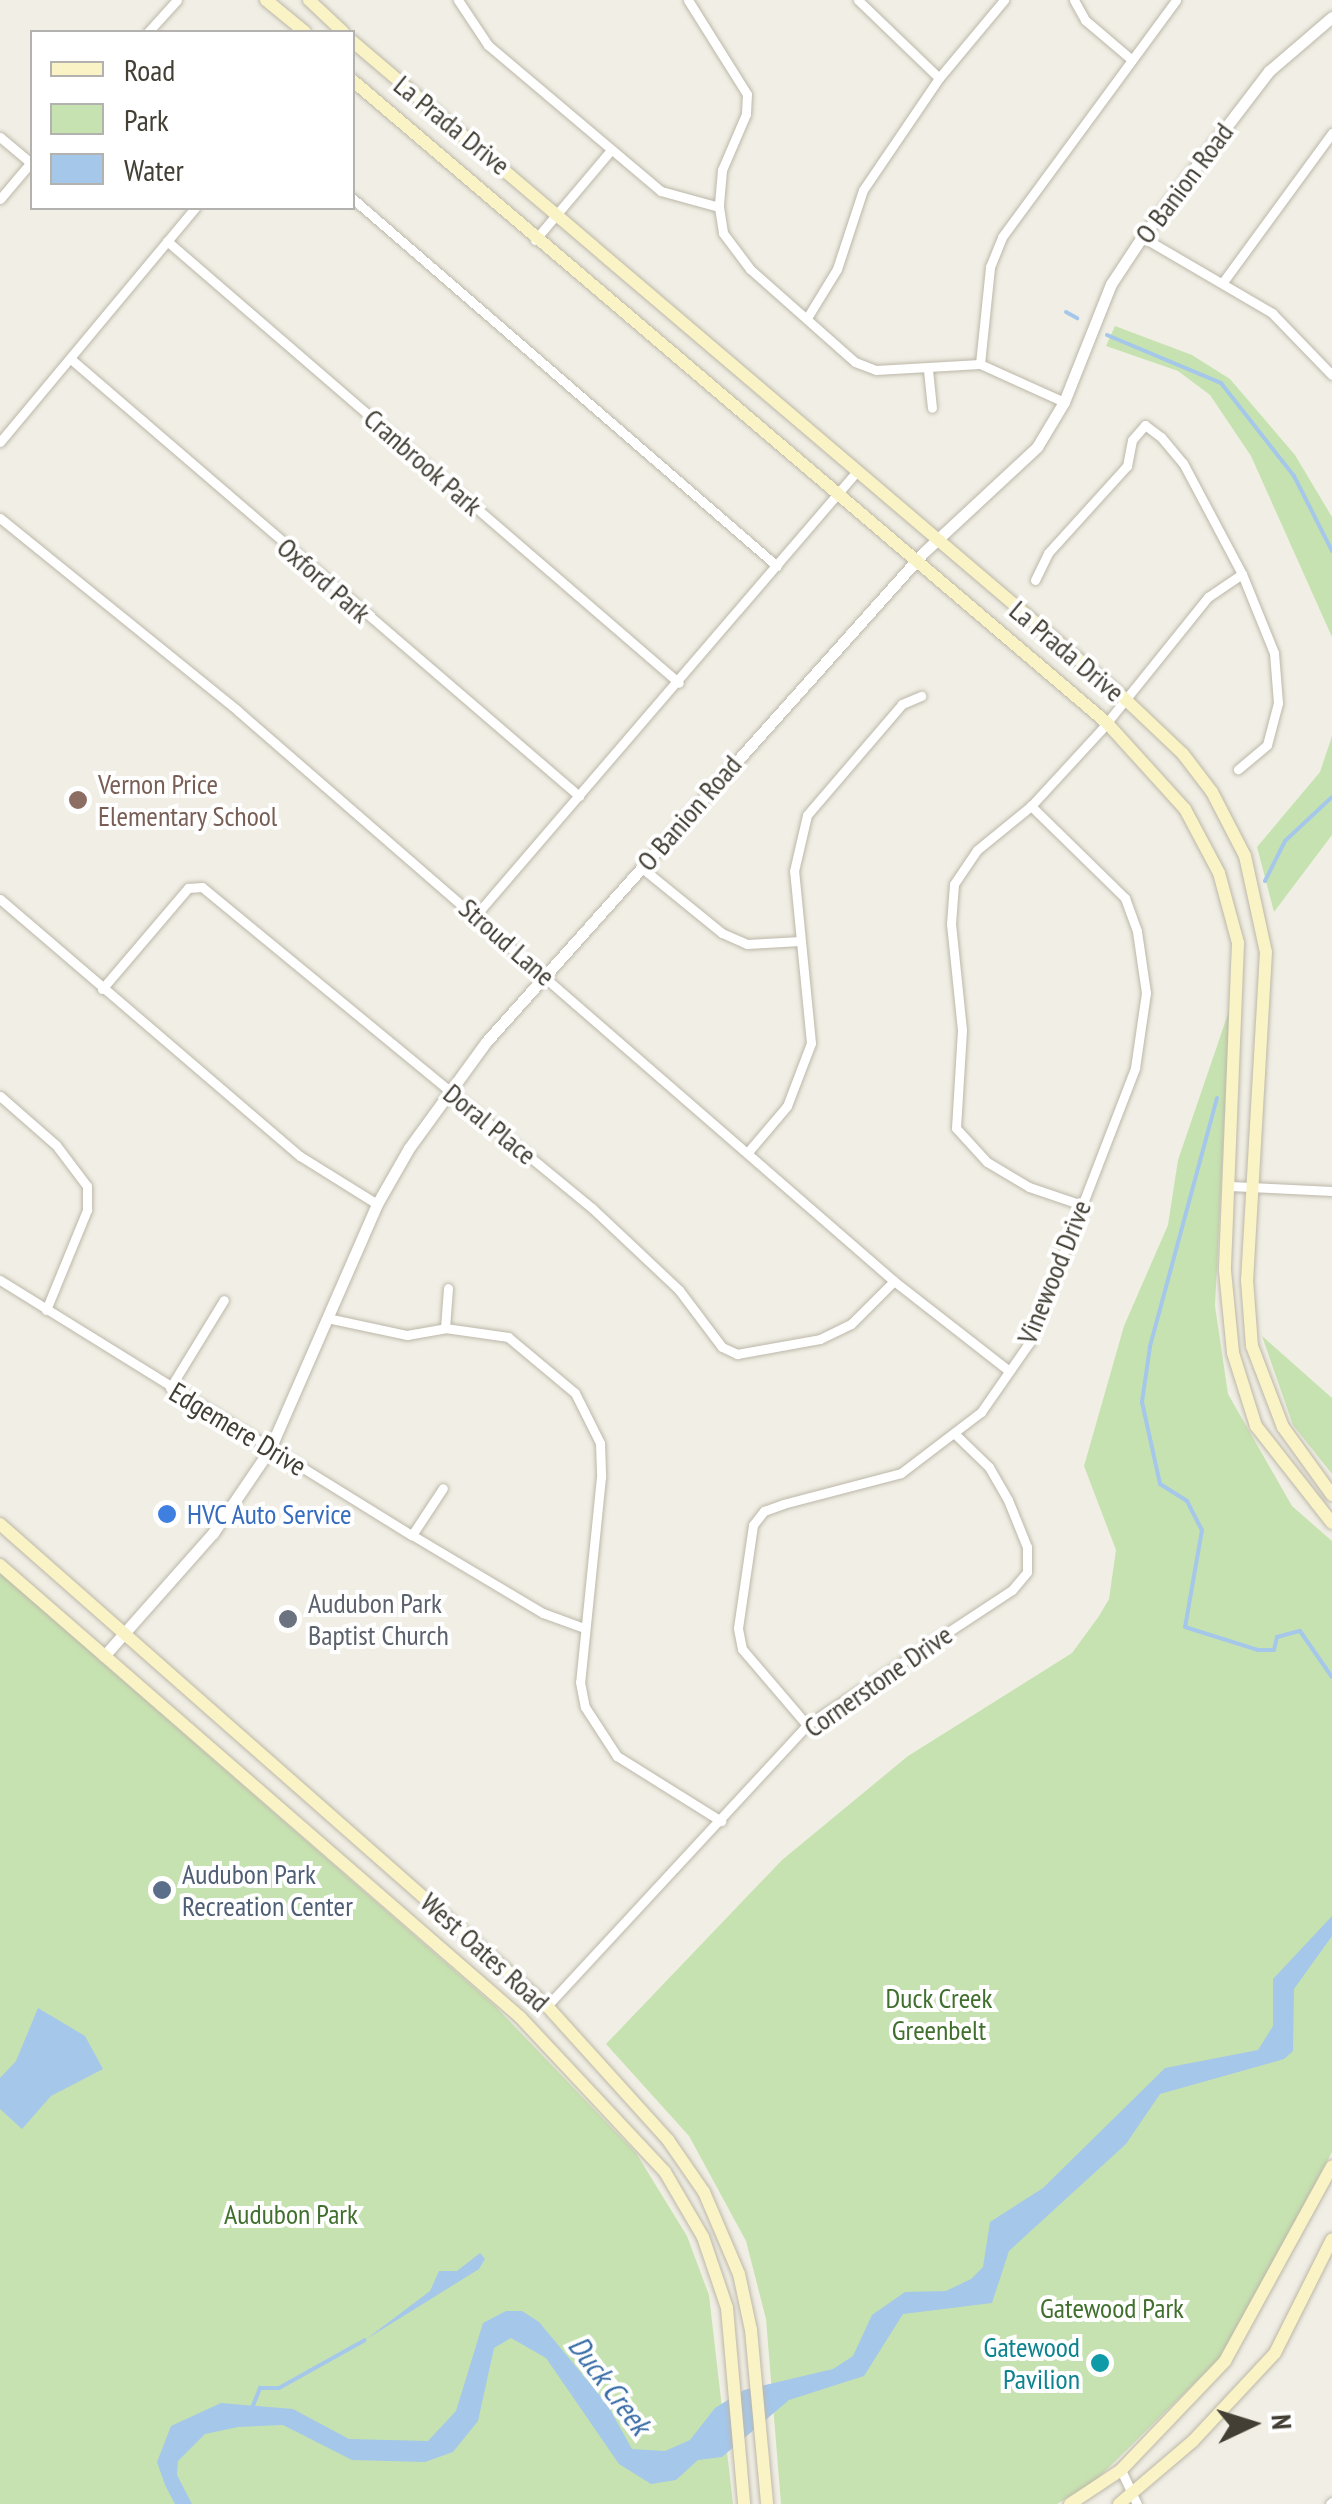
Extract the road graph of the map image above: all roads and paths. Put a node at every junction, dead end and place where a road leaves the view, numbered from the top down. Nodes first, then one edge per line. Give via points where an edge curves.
1 (178, 0) edge
2 (266, 0) edge
3 (309, 0) edge
4 (458, 0) edge
5 (688, 0) edge
6 (858, 0) edge
7 (1004, 0) edge
8 (1074, 0) edge
9 (1176, 0) edge
10 (1332, 17) edge
11 (150, 30) edge
12 (303, 30) edge
13 (341, 30) edge
14 (355, 43) edge
15 (1131, 59) junction
16 (939, 78) junction
17 (355, 83) edge
18 (1332, 133) edge
19 (0, 136) edge
20 (611, 150) junction
21 (30, 160) edge
22 (30, 164) edge
23 (0, 199) edge
24 (355, 201) edge
25 (719, 207) junction
26 (194, 210) edge
27 (558, 212) junction
28 (1142, 237) junction
29 (535, 240) junction
30 (167, 241) junction
31 (1223, 282) junction
32 (807, 318) junction
33 (72, 360) junction
34 (980, 364) junction
35 (928, 370) junction
36 (1332, 373) edge
37 (1064, 402) junction
38 (932, 408) dead end
39 (0, 442) edge
40 (858, 470) junction
41 (840, 493) junction
42 (0, 518) edge
43 (936, 539) junction
44 (917, 560) junction
45 (778, 566) junction
46 (1242, 574) junction
47 (1035, 580) dead end
48 (678, 683) junction
49 (921, 696) dead end
50 (1124, 698) junction
51 (1107, 723) junction
52 (1238, 769) dead end
53 (579, 796) junction
54 (1031, 806) junction
55 (642, 868) junction
56 (0, 900) edge
57 (476, 915) junction
58 (800, 941) junction
59 (546, 976) junction
60 (102, 989) junction
61 (450, 1091) junction
62 (0, 1096) edge
63 (748, 1152) junction
64 (1230, 1186) junction
65 (1257, 1187) junction
66 (1332, 1191) edge
67 (376, 1204) junction
68 (1082, 1205) junction
69 (0, 1280) edge
70 (894, 1281) junction
71 (448, 1288) dead end
72 (224, 1300) dead end
73 (46, 1310) junction
74 (328, 1318) junction
75 (445, 1328) junction
76 (1009, 1372) junction
77 (170, 1388) junction
78 (956, 1435) junction
79 (270, 1449) junction
80 (443, 1488) dead end
81 (1331, 1495) edge
82 (1332, 1523) edge
83 (0, 1524) edge
84 (412, 1535) junction
85 (0, 1565) edge
86 (584, 1628) junction
87 (124, 1633) junction
88 (104, 1656) junction
89 (807, 1725) junction
90 (721, 1822) junction
91 (472, 1973) junction
92 (546, 2006) junction
93 (557, 2050) junction
94 (1332, 2166) edge
95 (1327, 2189) edge
96 (1332, 2239) edge
97 (1120, 2470) junction
98 (1135, 2500) edge
99 (744, 2504) edge
100 (767, 2504) edge
101 (1070, 2504) edge
102 (1119, 2504) edge

1 - 11 street
2 - 12 main road
3 - 13 main road
4 - 20 street via 488,45
5 - 25 street via 747,94 746,114 722,170
6 - 16 street
7 - 16 street
8 - 15 street via 1085,20
9 - 15 street
10 - 28 street, O Banion Road via 1269,70
14 - 27 main road, La Prada Drive
15 - 34 street via 1002,237 990,268
16 - 32 street via 863,190 837,269
17 - 29 main road, La Prada Drive
18 - 31 street
19 - 21 street
20 - 25 street via 661,191
20 - 27 street
22 - 23 street
24 - 45 street
25 - 32 street via 722,234 735,252
26 - 30 street
27 - 29 street
27 - 40 main road, La Prada Drive
28 - 31 street
28 - 37 street, O Banion Road via 1111,284
29 - 41 main road, La Prada Drive
30 - 33 street
30 - 48 street, Cranbrook Park
31 - 36 street via 1272,313
32 - 35 street via 855,362 876,370
33 - 39 street
33 - 53 street, Oxford Park
34 - 35 street
34 - 37 street
35 - 38 street
37 - 43 street, O Banion Road via 1037,446
40 - 41 street
40 - 43 main road, La Prada Drive
41 - 44 main road, La Prada Drive
41 - 45 street
42 - 57 street, Stroud Lane
43 - 44 street, O Banion Road
43 - 50 main road, La Prada Drive
44 - 51 main road, La Prada Drive
44 - 55 street, O Banion Road
45 - 48 street
46 - 47 street via 1183,462 1145,426 1132,440 1127,466 1048,553
46 - 50 street via 1208,597
46 - 52 street via 1274,654 1278,703 1267,746
48 - 53 street
49 - 58 street via 902,704 807,815 794,871
50 - 51 street
50 - 65 main road, La Prada Drive via 1184,754 1245,856 1260,912 1268,996
51 - 54 street
51 - 64 main road, La Prada Drive via 1186,809 1231,913 1240,1014
53 - 57 street
54 - 68 street, Vinewood Drive via 1125,898 1143,958 1144,1029 1135,1068
54 - 68 street via 977,850 954,884 951,924 962,1030 953,1110 956,1128 986,1162 1029,1187
55 - 58 street via 722,933 748,944
55 - 59 street, O Banion Road
56 - 60 street
57 - 59 street, Stroud Lane
58 - 63 street via 811,1043 788,1106
59 - 61 street, O Banion Road
59 - 63 street, Stroud Lane
60 - 61 street, Doral Place via 188,888 202,887
60 - 67 street via 300,1156
61 - 67 street, O Banion Road
61 - 70 street, Doral Place via 592,1208 679,1290 722,1347 737,1354 820,1339 852,1324
62 - 73 street via 56,1145 88,1186 87,1210
63 - 70 street, Stroud Lane
64 - 65 street
64 - 82 main road, La Prada Drive via 1225,1271 1240,1379 1256,1426
65 - 66 street
65 - 81 main road, La Prada Drive via 1247,1280 1252,1346 1282,1427
67 - 74 street, O Banion Road
68 - 76 street, Vinewood Drive via 1029,1343
69 - 73 street, Edgemere Drive
70 - 76 street, Stroud Lane
71 - 75 street
72 - 77 street
73 - 77 street, Edgemere Drive
74 - 75 street via 407,1335
74 - 79 street, O Banion Road
75 - 86 street via 508,1338 575,1393 588,1412 600,1443 601,1477
76 - 78 street, Vinewood Drive
77 - 79 street, Edgemere Drive
78 - 89 street, Cornerstone Drive via 990,1467 1008,1500 1027,1547 1027,1572 1012,1590
78 - 89 street, Vinewood Drive via 901,1472 783,1504 764,1511 753,1525 738,1628 742,1649
79 - 84 street, Edgemere Drive
79 - 87 street, O Banion Road via 213,1533
80 - 84 street
83 - 87 main road, West Oates Road
84 - 86 street, Edgemere Drive via 543,1613
85 - 88 main road, West Oates Road
86 - 90 street via 580,1682 599,1736
87 - 88 street, O Banion Road
87 - 92 main road, West Oates Road
88 - 91 main road, West Oates Road
89 - 90 street, Cornerstone Drive
90 - 92 street, Cornerstone Drive via 644,1894
91 - 92 main road via 517,2005
91 - 93 main road, West Oates Road
92 - 93 main road
92 - 100 main road, West Oates Road via 668,2140 711,2206 742,2286
93 - 99 main road, West Oates Road via 645,2148 692,2216 720,2280 733,2340
94 - 95 main road
95 - 97 main road via 1246,2332
96 - 98 main road via 1275,2353
97 - 98 street
97 - 101 main road
98 - 102 main road

